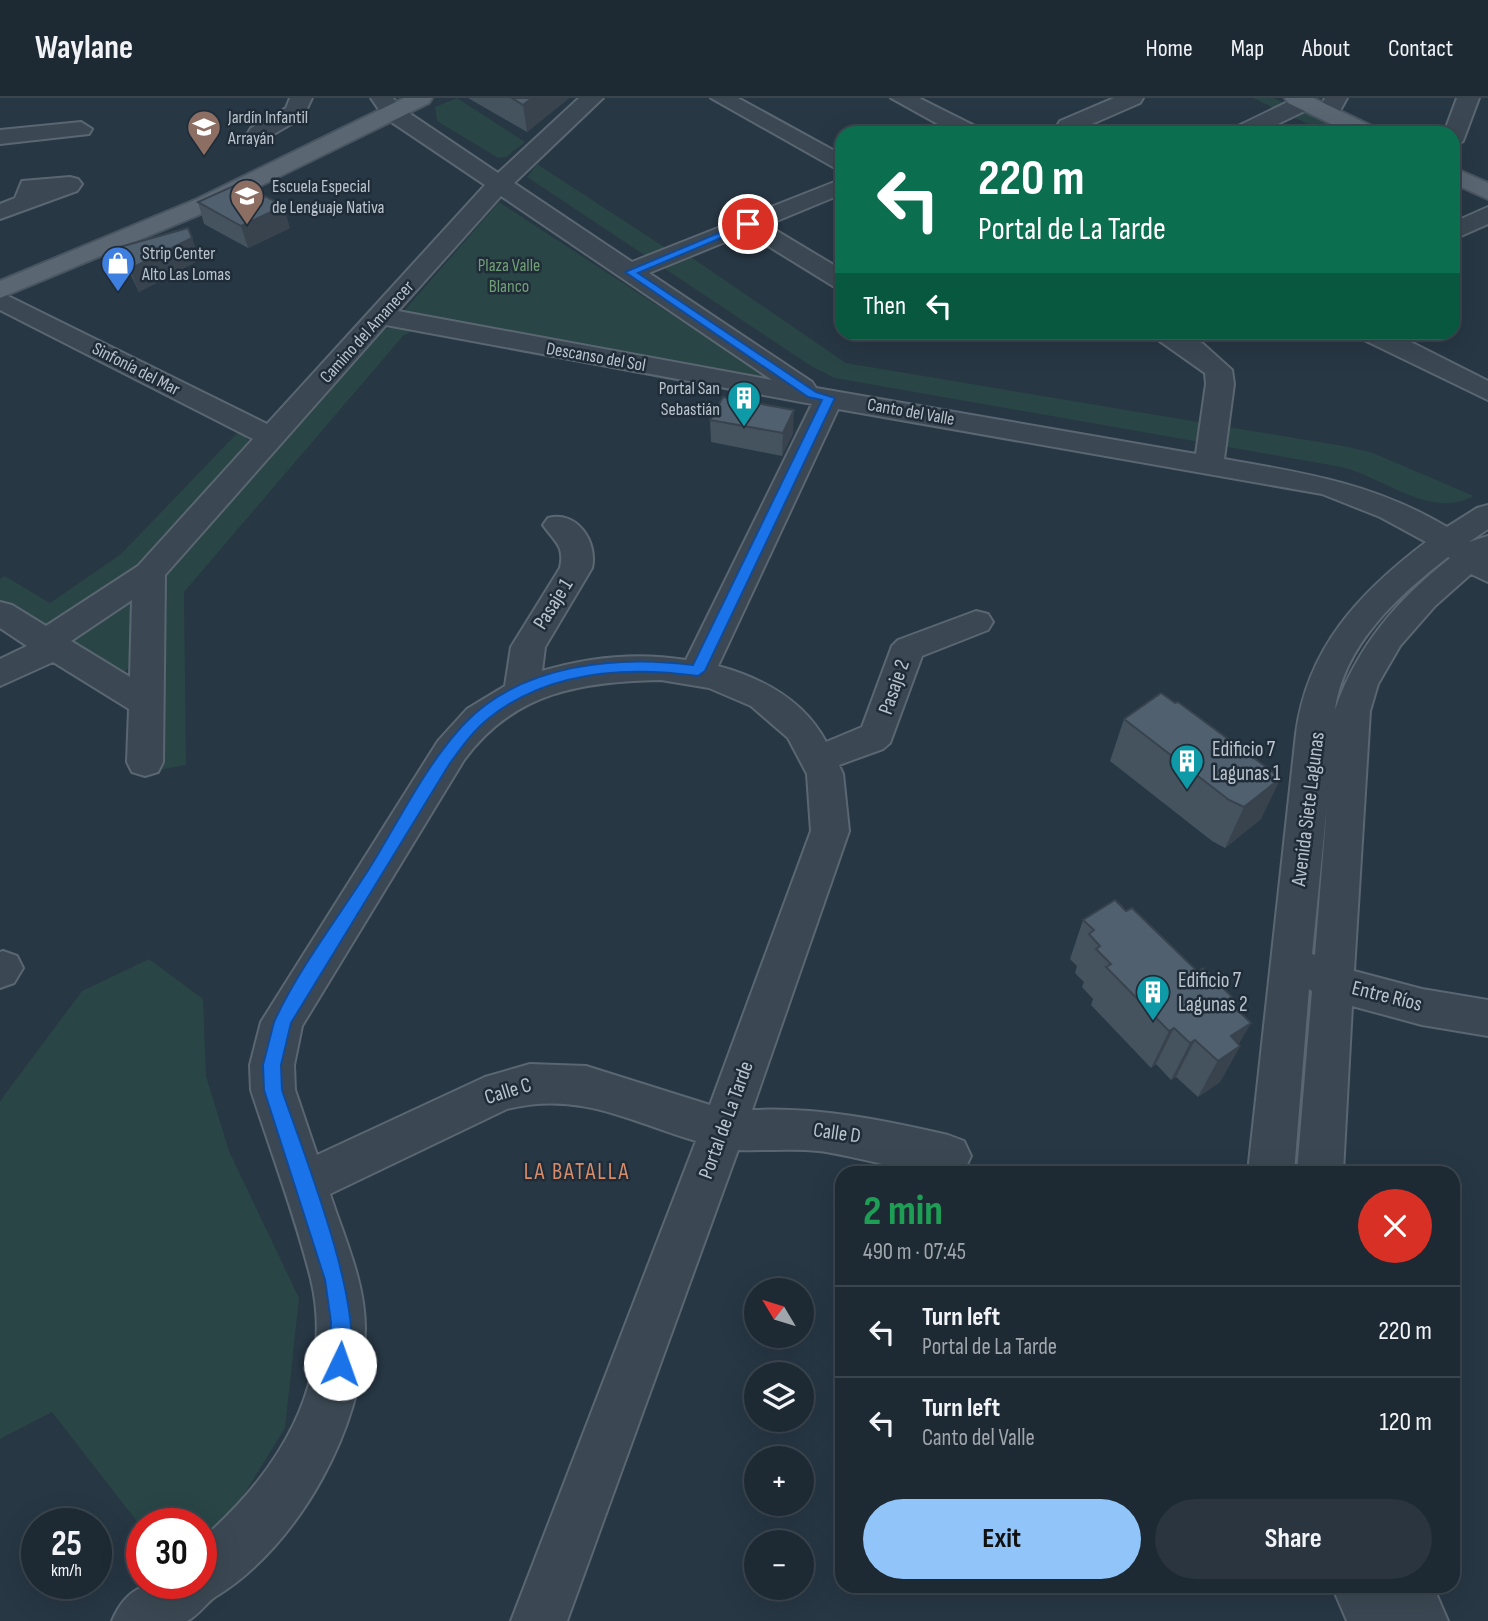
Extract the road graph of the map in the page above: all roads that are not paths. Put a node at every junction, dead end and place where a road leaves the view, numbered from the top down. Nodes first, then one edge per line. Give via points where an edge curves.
1 (301, 98) edge
2 (421, 98) edge
3 (592, 98) edge
4 (722, 98) edge
5 (902, 98) edge
6 (1132, 98) edge
7 (1468, 98) edge
8 (1301, 100) edge
9 (387, 105) edge
10 (1332, 106) edge
11 (957, 126) edge
12 (1068, 126) dead end
13 (1255, 126) edge
14 (1359, 126) edge
15 (1458, 126) edge
16 (80, 129) dead end
17 (259, 133) dead end
18 (0, 138) edge
19 (835, 161) edge
20 (1460, 178) edge
21 (499, 184) junction
22 (835, 189) edge
23 (1488, 192) edge
24 (25, 203) dead end
25 (0, 212) edge
26 (1488, 214) edge
27 (748, 224) junction
28 (1460, 229) edge
29 (630, 272) junction
30 (835, 277) edge
31 (0, 290) edge
32 (0, 300) edge
33 (381, 316) junction
34 (1175, 340) edge
35 (1385, 340) edge
36 (1488, 392) edge
37 (821, 396) junction
38 (272, 438) junction
39 (1209, 464) junction
40 (1488, 515) edge
41 (559, 525) dead end
42 (1474, 555) edge
43 (149, 573) junction
44 (0, 613) edge
45 (976, 622) dead end
46 (49, 644) junction
47 (698, 671) junction
48 (0, 674) edge
49 (522, 691) junction
50 (145, 703) junction
51 (819, 758) junction
52 (145, 762) dead end
53 (1290, 960) junction
54 (1334, 983) junction
55 (1488, 1018) edge
56 (723, 1129) junction
57 (948, 1156) dead end
58 (1272, 1166) edge
59 (1320, 1166) edge
60 (305, 1184) junction
61 (217, 1562) edge
62 (1362, 1593) edge
63 (1408, 1593) edge
64 (170, 1599) edge
65 (140, 1621) edge
66 (539, 1621) edge
67 (1375, 1621) edge
68 (1420, 1621) edge

1 - 17 street via 295,112
2 - 9 main road
3 - 21 street, Camino del Amanecer
4 - 19 street
5 - 11 street
6 - 12 street
7 - 15 street
8 - 10 main road
8 - 13 street
9 - 21 street, Canto del Valle
9 - 31 main road via 205,204
10 - 14 main road
16 - 18 street
20 - 23 main road
21 - 29 street, Canto del Valle
21 - 33 street, Camino del Amanecer
22 - 27 street
24 - 25 street
26 - 28 street
27 - 29 street
27 - 30 street
29 - 37 street, Canto del Valle
32 - 38 street, Sinfonía del Mar
33 - 37 street, Descanso del Sol
33 - 38 street, Camino del Amanecer
34 - 39 street via 1218,370
35 - 36 street
37 - 39 street, Canto del Valle
37 - 47 street
38 - 43 street, Camino del Amanecer
39 - 42 street, Canto del Valle via 1347,492
40 - 42 street, Avenida Siete Lagunas
41 - 49 street, Pasaje 1 via 577,544 578,561 528,647
42 - 53 street, Avenida Siete Lagunas via 1383,596 1326,675
42 - 54 street, Avenida Siete Lagunas via 1401,619 1378,648 1359,684 1352,711
43 - 46 street, Camino del Amanecer
43 - 50 street
44 - 46 street
45 - 51 street, Pasaje 2 via 910,648 877,734
46 - 48 street, Camino del Amanecer
46 - 50 street
47 - 49 street, Portal de La Tarde via 650,665 603,667
47 - 51 street, Portal de La Tarde via 736,684 771,704 799,728
49 - 60 street, Portal de La Tarde via 485,713 456,743 282,1022 272,1065 273,1090
50 - 52 street
51 - 56 street, Portal de La Tarde via 831,803 825,850
53 - 54 street, Entre Ríos
53 - 58 street, Avenida Siete Lagunas
54 - 55 street, Entre Ríos
54 - 59 street, Avenida Siete Lagunas
56 - 57 street, Calle D via 835,1132
56 - 60 street, Calle C via 591,1085 536,1082 500,1091
56 - 66 street, Portal de La Tarde
60 - 61 street, Portal de La Tarde via 340,1308 341,1351 333,1392 318,1434 290,1485
62 - 67 street
63 - 68 street
64 - 65 street

